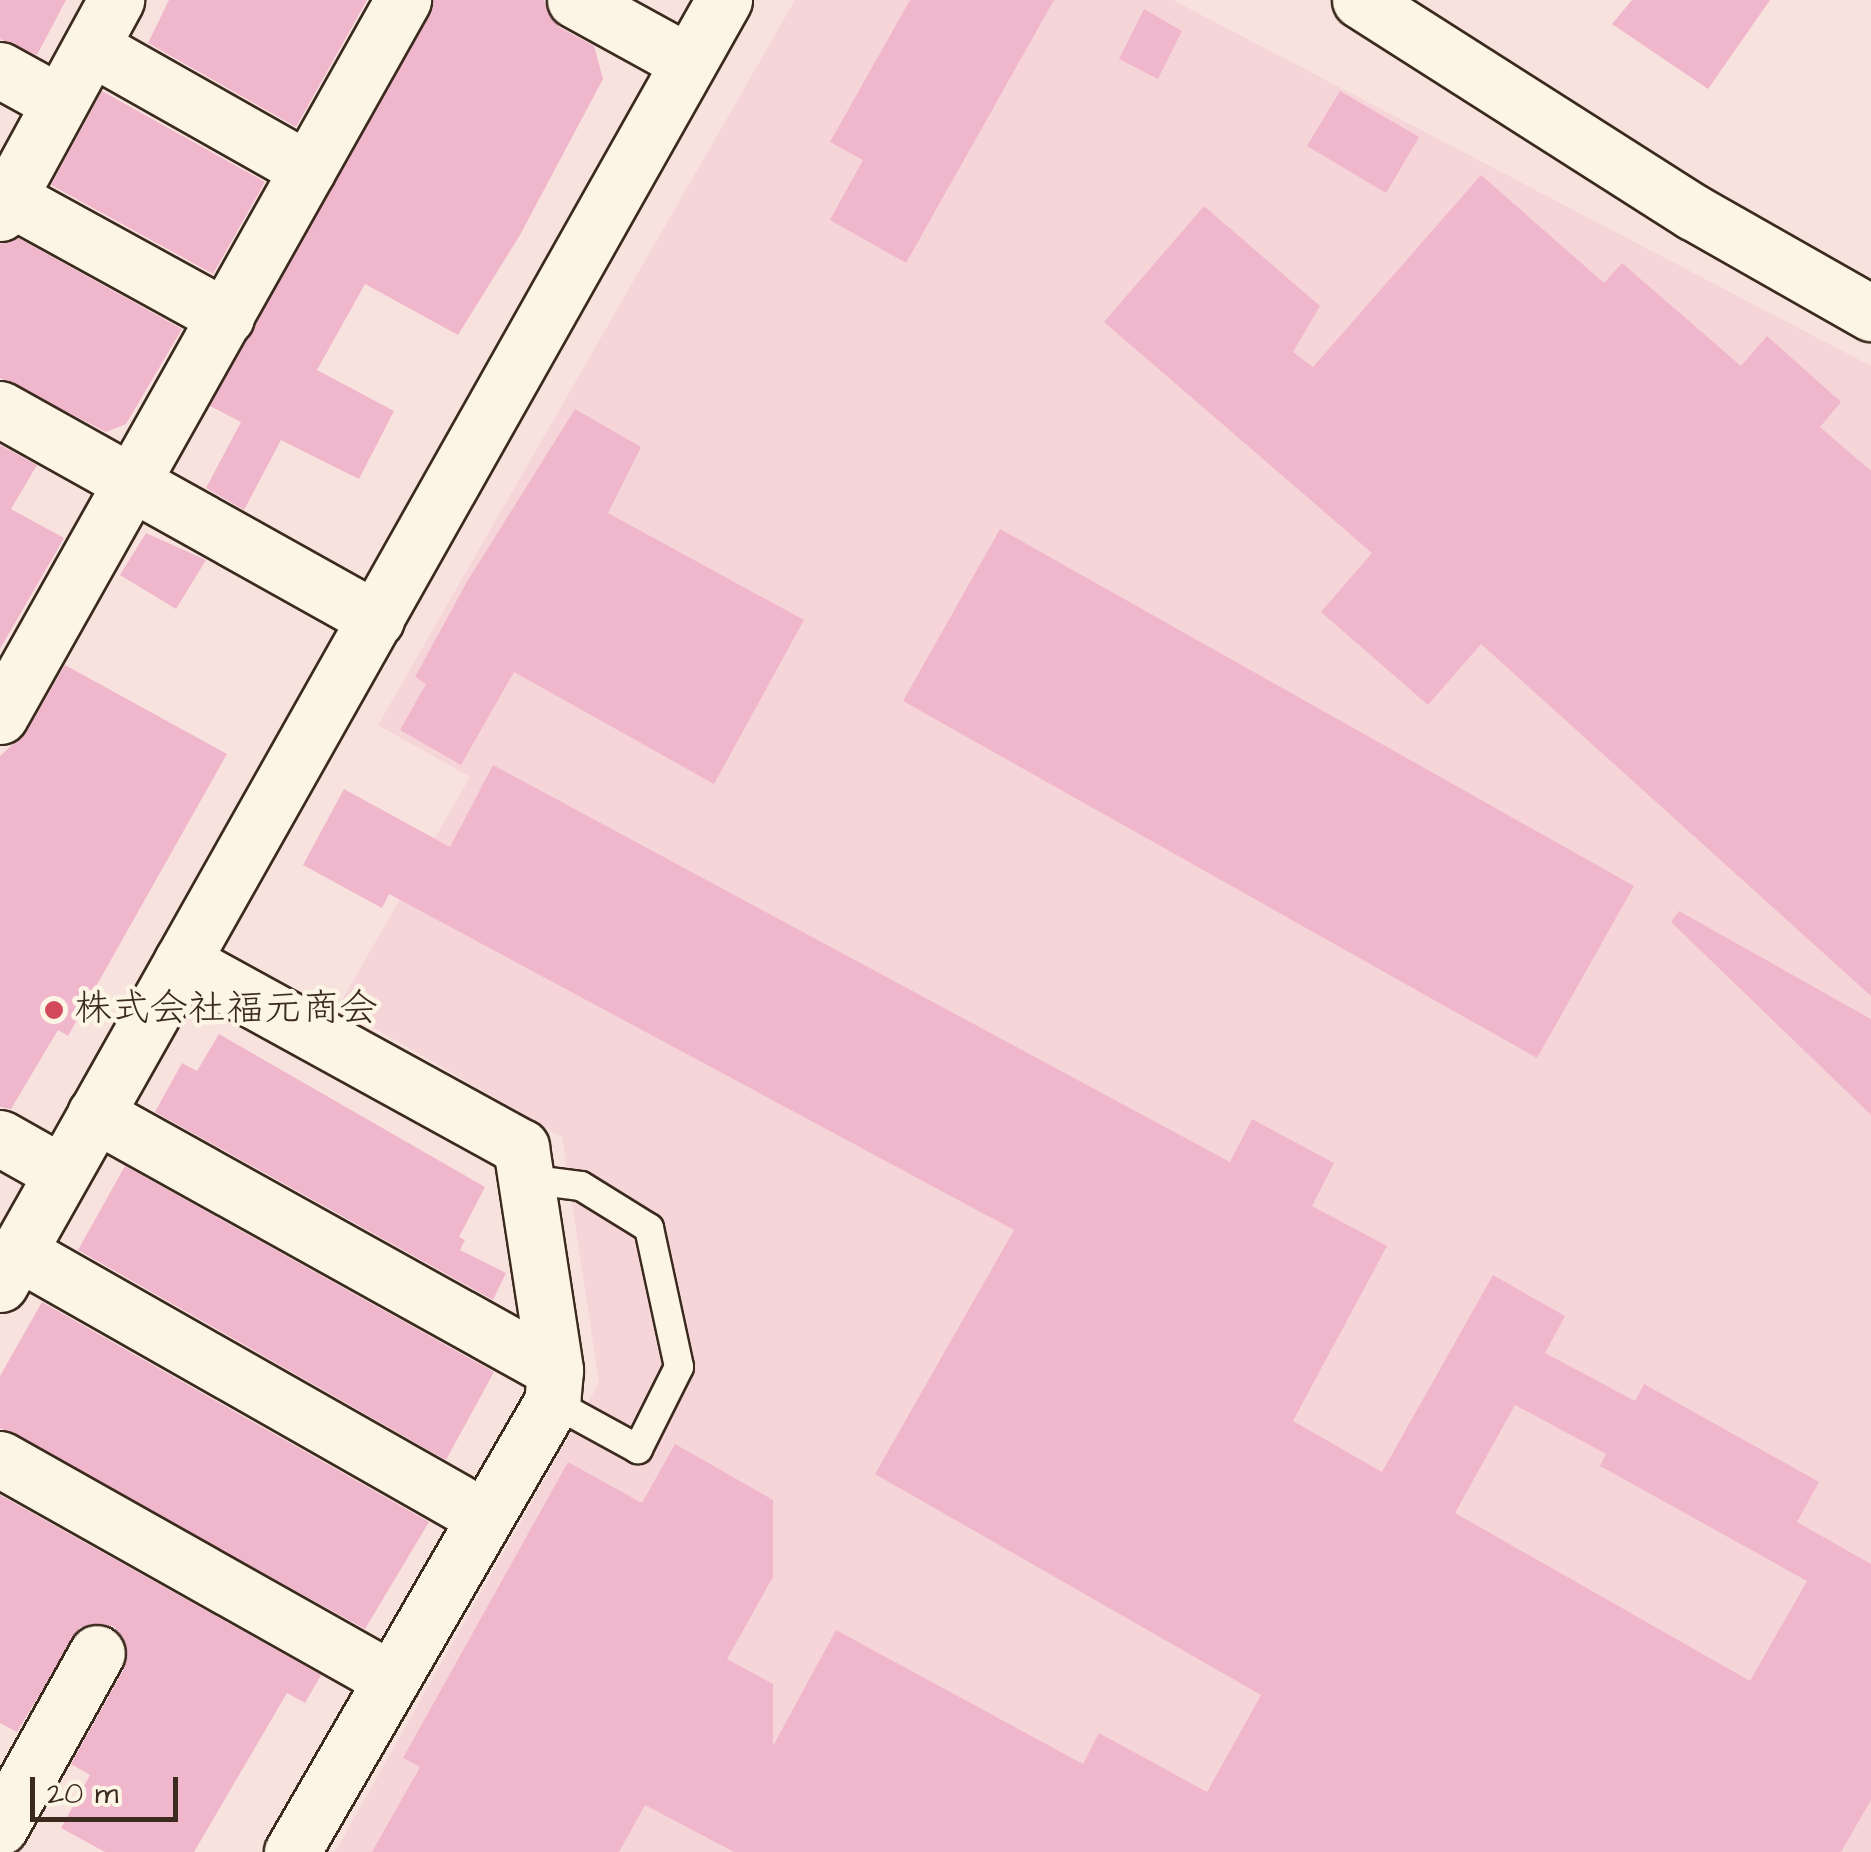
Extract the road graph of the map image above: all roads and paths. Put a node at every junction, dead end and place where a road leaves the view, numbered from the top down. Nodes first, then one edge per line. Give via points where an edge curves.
1 (403, 0) edge
2 (575, 0) edge
3 (724, 0) edge
4 (1360, 0) edge
5 (109, 12) edge
6 (688, 62) junction
7 (0, 70) edge
8 (60, 103) junction
9 (308, 170) junction
10 (3, 201) edge
11 (1871, 313) edge
12 (226, 317) junction
13 (0, 409) edge
14 (134, 484) junction
15 (376, 619) junction
16 (9, 680) edge
17 (182, 961) junction
18 (95, 1114) junction
19 (0, 1138) edge
20 (62, 1173) junction
21 (526, 1179) junction
22 (9, 1268) edge
23 (554, 1386) junction
24 (0, 1458) edge
25 (484, 1517) junction
26 (96, 1653) dead end
27 (391, 1680) junction
28 (0, 1827) edge
29 (0, 1847) edge
30 (9, 1852) edge
31 (292, 1852) edge

1 - 9 street
2 - 6 street
3 - 6 street
4 - 11 street via 1693,212
5 - 8 street
5 - 9 street
6 - 15 street
7 - 8 street
8 - 10 street
9 - 12 street
10 - 12 street
12 - 14 street
13 - 14 street
14 - 15 street
14 - 16 street
15 - 17 street
17 - 18 street
17 - 21 street via 521,1147
18 - 20 street
18 - 23 street
19 - 20 street
20 - 22 street
21 - 23 street
21 - 23 lane via 581,1186 649,1228 679,1367 638,1449
22 - 25 street
23 - 25 street
24 - 27 street
25 - 27 street
26 - 28 street
27 - 31 street
29 - 30 street

